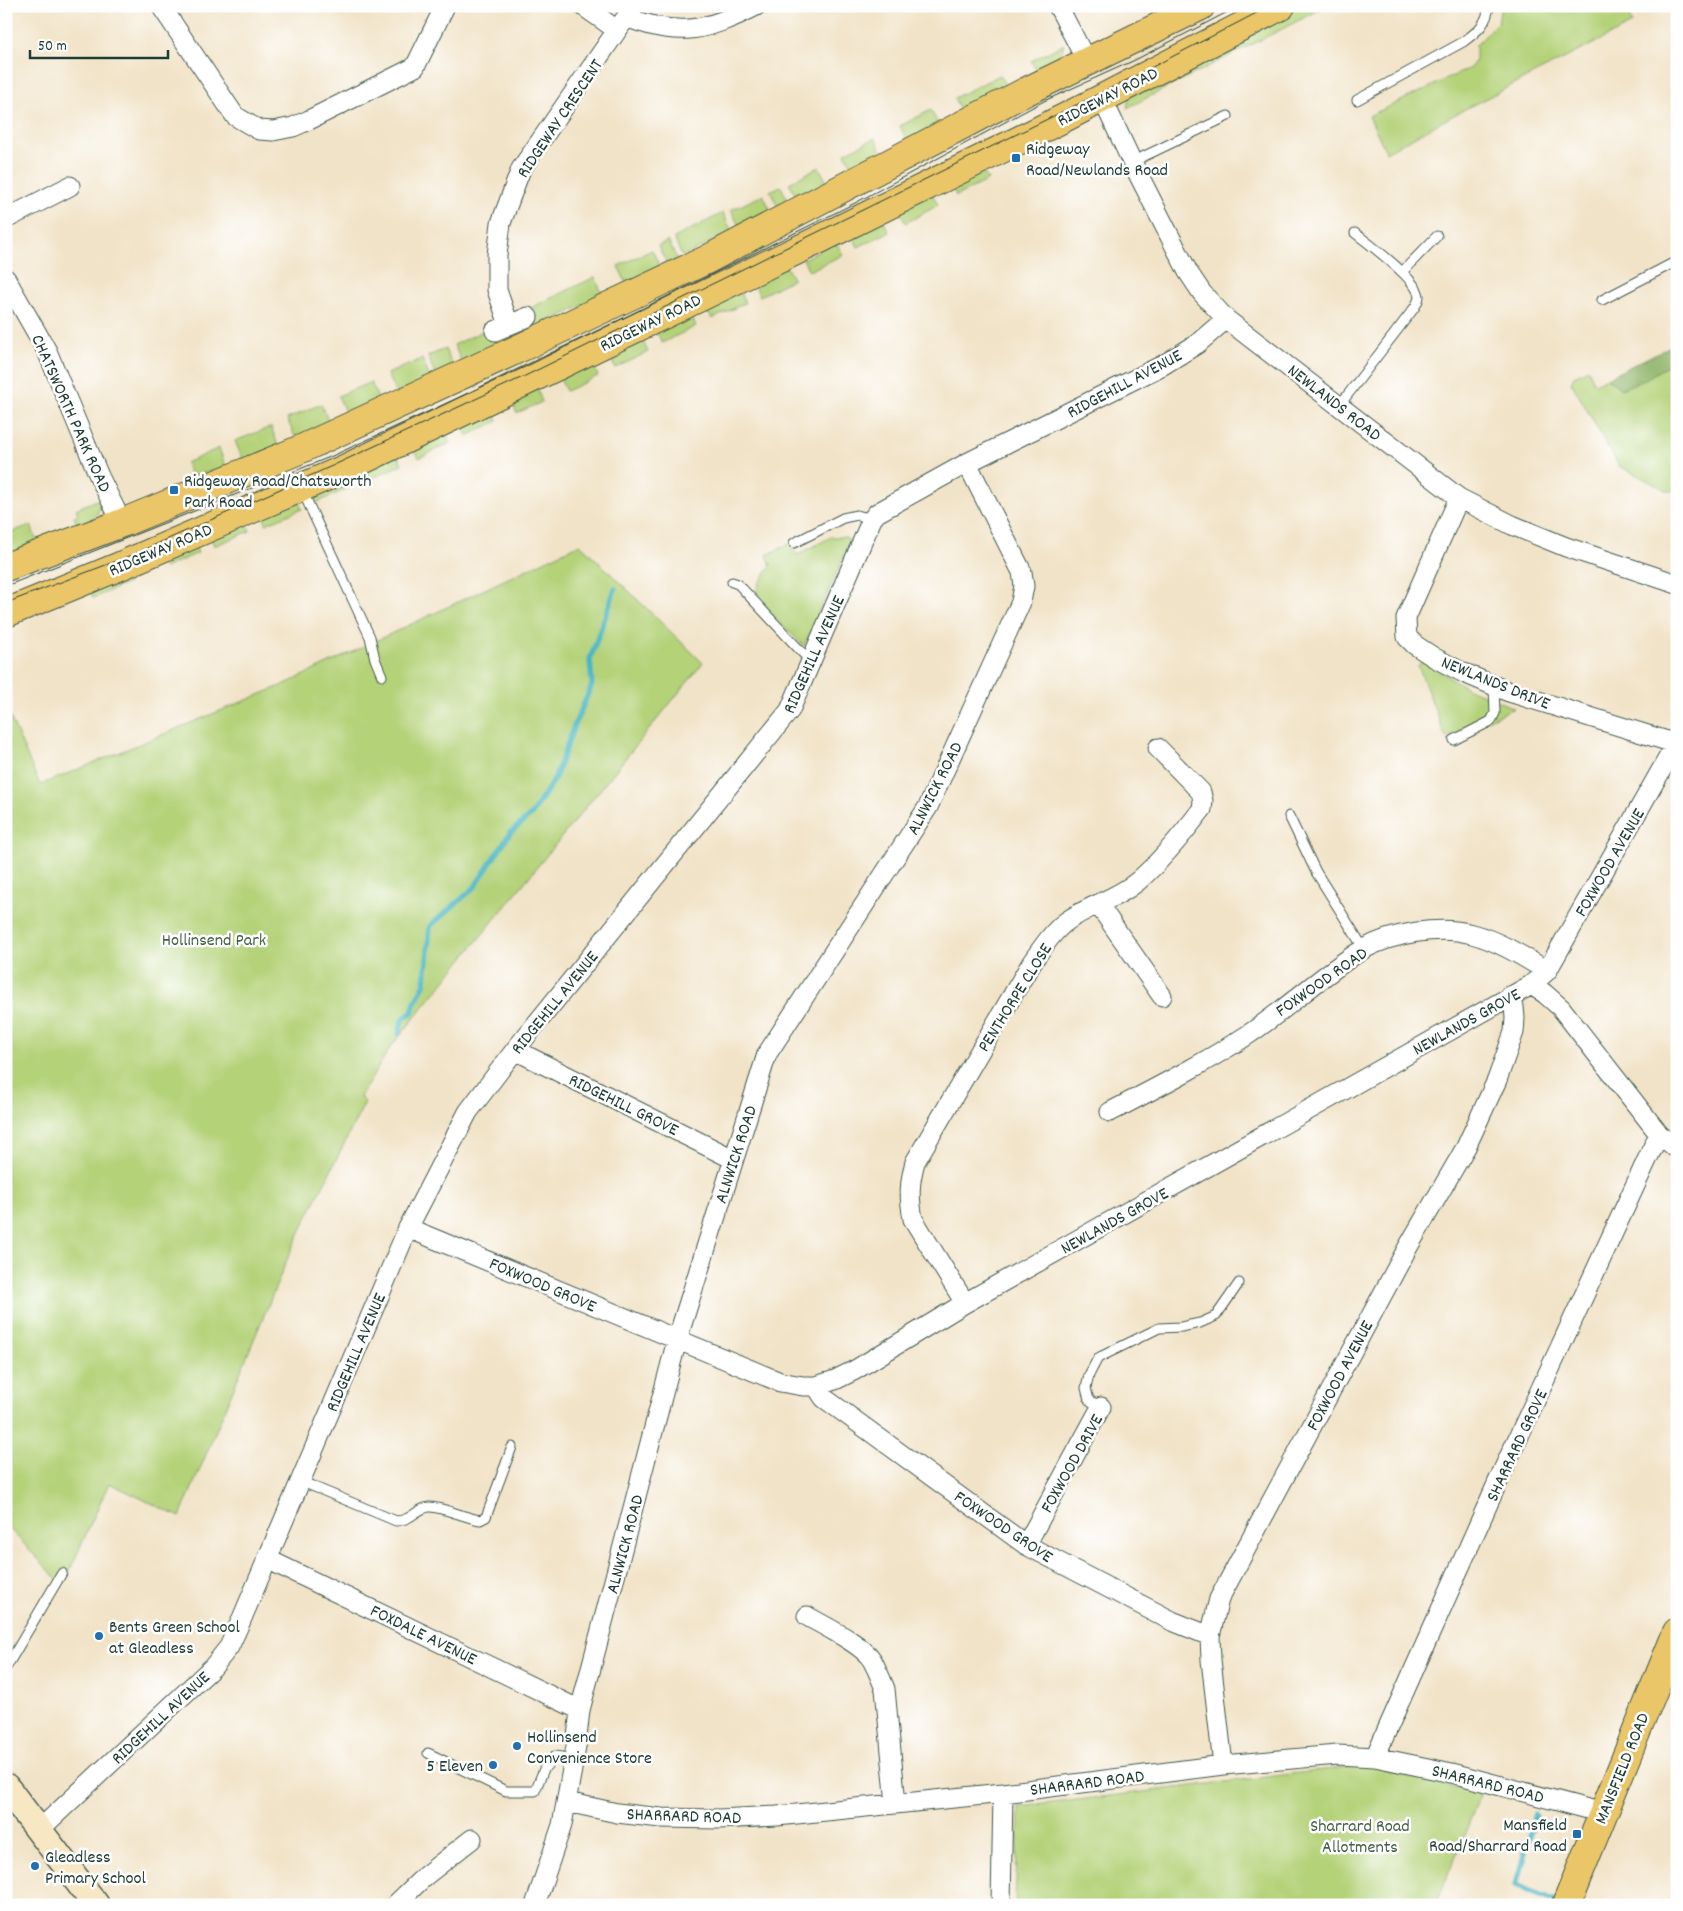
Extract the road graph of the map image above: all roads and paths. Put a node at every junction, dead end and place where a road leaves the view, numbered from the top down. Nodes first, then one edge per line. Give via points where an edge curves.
1 (161, 6) edge
2 (445, 6) edge
3 (583, 6) edge
4 (756, 6) edge
5 (1058, 6) edge
6 (1201, 6) edge
7 (1281, 6) edge
8 (1488, 6) edge
9 (626, 18) edge
10 (1086, 62) junction
11 (1102, 98) junction
12 (1357, 100) dead end
13 (1228, 116) dead end
14 (1132, 162) junction
15 (70, 186) dead end
16 (6, 219) edge
17 (1355, 233) dead end
18 (1437, 236) dead end
19 (1677, 261) edge
20 (1402, 272) junction
21 (6, 278) edge
22 (1602, 300) dead end
23 (528, 316) dead end
24 (1226, 319) junction
25 (1339, 406) junction
26 (967, 463) junction
27 (301, 488) junction
28 (1459, 498) junction
29 (872, 519) junction
30 (122, 522) junction
31 (794, 542) dead end
32 (6, 566) edge
33 (732, 582) dead end
34 (1677, 584) edge
35 (6, 613) edge
36 (811, 662) junction
37 (382, 676) dead end
38 (1494, 685) junction
39 (1454, 740) dead end
40 (1676, 744) edge
41 (1158, 748) dead end
42 (1289, 816) dead end
43 (1098, 904) junction
44 (1364, 949) junction
45 (1539, 978) junction
46 (1162, 996) dead end
47 (1509, 996) junction
48 (515, 1050) junction
49 (1110, 1112) dead end
50 (1659, 1134) junction
51 (1677, 1149) edge
52 (733, 1159) junction
53 (408, 1228) junction
54 (1239, 1283) dead end
55 (965, 1303) junction
56 (677, 1340) junction
57 (816, 1386) junction
58 (1101, 1407) joint
59 (512, 1447) dead end
60 (300, 1481) junction
61 (1026, 1546) junction
62 (267, 1559) junction
63 (62, 1573) dead end
64 (807, 1616) dead end
65 (1677, 1632) edge
66 (1210, 1636) junction
67 (6, 1668) edge
68 (1668, 1679) edge
69 (580, 1710) junction
70 (428, 1753) dead end
71 (1375, 1756) junction
72 (574, 1759) junction
73 (1223, 1765) junction
74 (6, 1787) edge
75 (1003, 1793) junction
76 (567, 1802) junction
77 (896, 1804) junction
78 (1603, 1813) junction
79 (38, 1831) junction
80 (472, 1839) dead end
81 (96, 1905) edge
82 (395, 1905) edge
83 (535, 1905) edge
84 (1001, 1905) edge
85 (1566, 1905) edge

1 - 2 street via 235,116 259,130 273,131 309,120 415,67
3 - 9 street
4 - 9 street via 705,28 678,30
5 - 10 street
6 - 10 main road, RIDGEWAY ROAD
7 - 11 main road, RIDGEWAY ROAD
8 - 12 lane via 1488,17 1478,31 1463,42
9 - 23 street, RIDGEWAY CRESCENT via 521,169 511,192 501,223 497,255 502,328
10 - 30 main road, RIDGEWAY ROAD via 697,264 299,450
11 - 14 street, NEWLANDS ROAD
11 - 27 main road, RIDGEWAY ROAD via 817,241
13 - 14 lane
14 - 24 street, NEWLANDS ROAD via 1188,272
15 - 16 street
17 - 20 lane
18 - 20 lane
19 - 22 lane
20 - 25 lane via 1412,282 1419,299
21 - 30 street, CHATSWORTH PARK ROAD via 47,351 99,476
24 - 25 street, NEWLANDS ROAD
24 - 26 street, RIDGEHILL AVENUE via 1197,344 1164,365
25 - 28 street, NEWLANDS ROAD
26 - 29 street, RIDGEHILL AVENUE via 877,513
26 - 52 street, ALNWICK ROAD via 1022,572 1021,602 928,807 767,1054
27 - 35 main road, RIDGEWAY ROAD
27 - 37 lane via 370,638
28 - 34 street, NEWLANDS ROAD via 1566,547
28 - 38 street, NEWLANDS DRIVE via 1406,618 1406,628 1408,638 1435,658
29 - 31 lane via 857,515 843,518
29 - 36 street, RIDGEHILL AVENUE
30 - 32 main road, RIDGEWAY ROAD
33 - 36 lane via 738,584
36 - 48 street, RIDGEHILL AVENUE via 782,722
38 - 39 lane via 1495,713 1491,721
38 - 40 street, NEWLANDS DRIVE
40 - 45 street, FOXWOOD AVENUE
41 - 43 street, PENTHORPE CLOSE via 1200,792 1204,801 1202,810 1137,882
42 - 44 lane via 1316,872
43 - 46 street
43 - 55 street, PENTHORPE CLOSE via 1066,921 1048,939 915,1162 909,1183 913,1219
44 - 45 street, FOXWOOD ROAD via 1409,933 1453,930 1496,943
44 - 49 street, FOXWOOD ROAD via 1247,1036
45 - 47 street, NEWLANDS GROVE
45 - 50 street, FOXWOOD ROAD via 1544,993 1561,1008
47 - 55 street, NEWLANDS GROVE
47 - 66 street, FOXWOOD AVENUE via 1514,1006 1514,1032 1497,1080 1466,1147 1408,1247 1220,1599
48 - 52 street, RIDGEHILL GROVE
48 - 53 street, RIDGEHILL AVENUE via 468,1112
50 - 51 street, FOXWOOD ROAD
50 - 71 street, SHARRARD GROVE
52 - 56 street, ALNWICK ROAD
53 - 56 street, FOXWOOD GROVE
53 - 60 street, RIDGEHILL AVENUE
54 - 58 lane via 1216,1316 1200,1323 1159,1328 1098,1358 1086,1388 1089,1400
55 - 57 street, NEWLANDS GROVE via 855,1370
56 - 57 street, NEWLANDS GROVE via 780,1382
56 - 69 street, ALNWICK ROAD
57 - 61 street, FOXWOOD GROVE via 824,1398
58 - 61 street, FOXWOOD DRIVE
59 - 60 lane via 486,1517 480,1520 430,1507 406,1520 396,1520
60 - 62 street, RIDGEHILL AVENUE
61 - 66 street, FOXWOOD GROVE via 1172,1621
62 - 69 street, FOXDALE AVENUE
62 - 79 street, RIDGEHILL AVENUE via 229,1647 213,1667
63 - 67 lane
64 - 77 street via 862,1648 879,1674 885,1689
65 - 68 main road, MANSFIELD ROAD
66 - 73 street, FOXWOOD AVENUE
68 - 78 main road, MANSFIELD ROAD
69 - 72 street, ALNWICK ROAD
70 - 72 lane via 506,1791 535,1791 544,1769 555,1756
71 - 73 street, SHARRARD ROAD via 1337,1755
71 - 78 street, SHARRARD ROAD
72 - 76 street, ALNWICK ROAD
73 - 75 street, SHARRARD ROAD
74 - 79 main road
75 - 77 street, SHARRARD ROAD
75 - 84 street
76 - 77 street, SHARRARD ROAD via 661,1818 719,1819
76 - 83 street, ALNWICK ROAD
78 - 85 main road, MANSFIELD ROAD
79 - 81 main road
80 - 82 street

